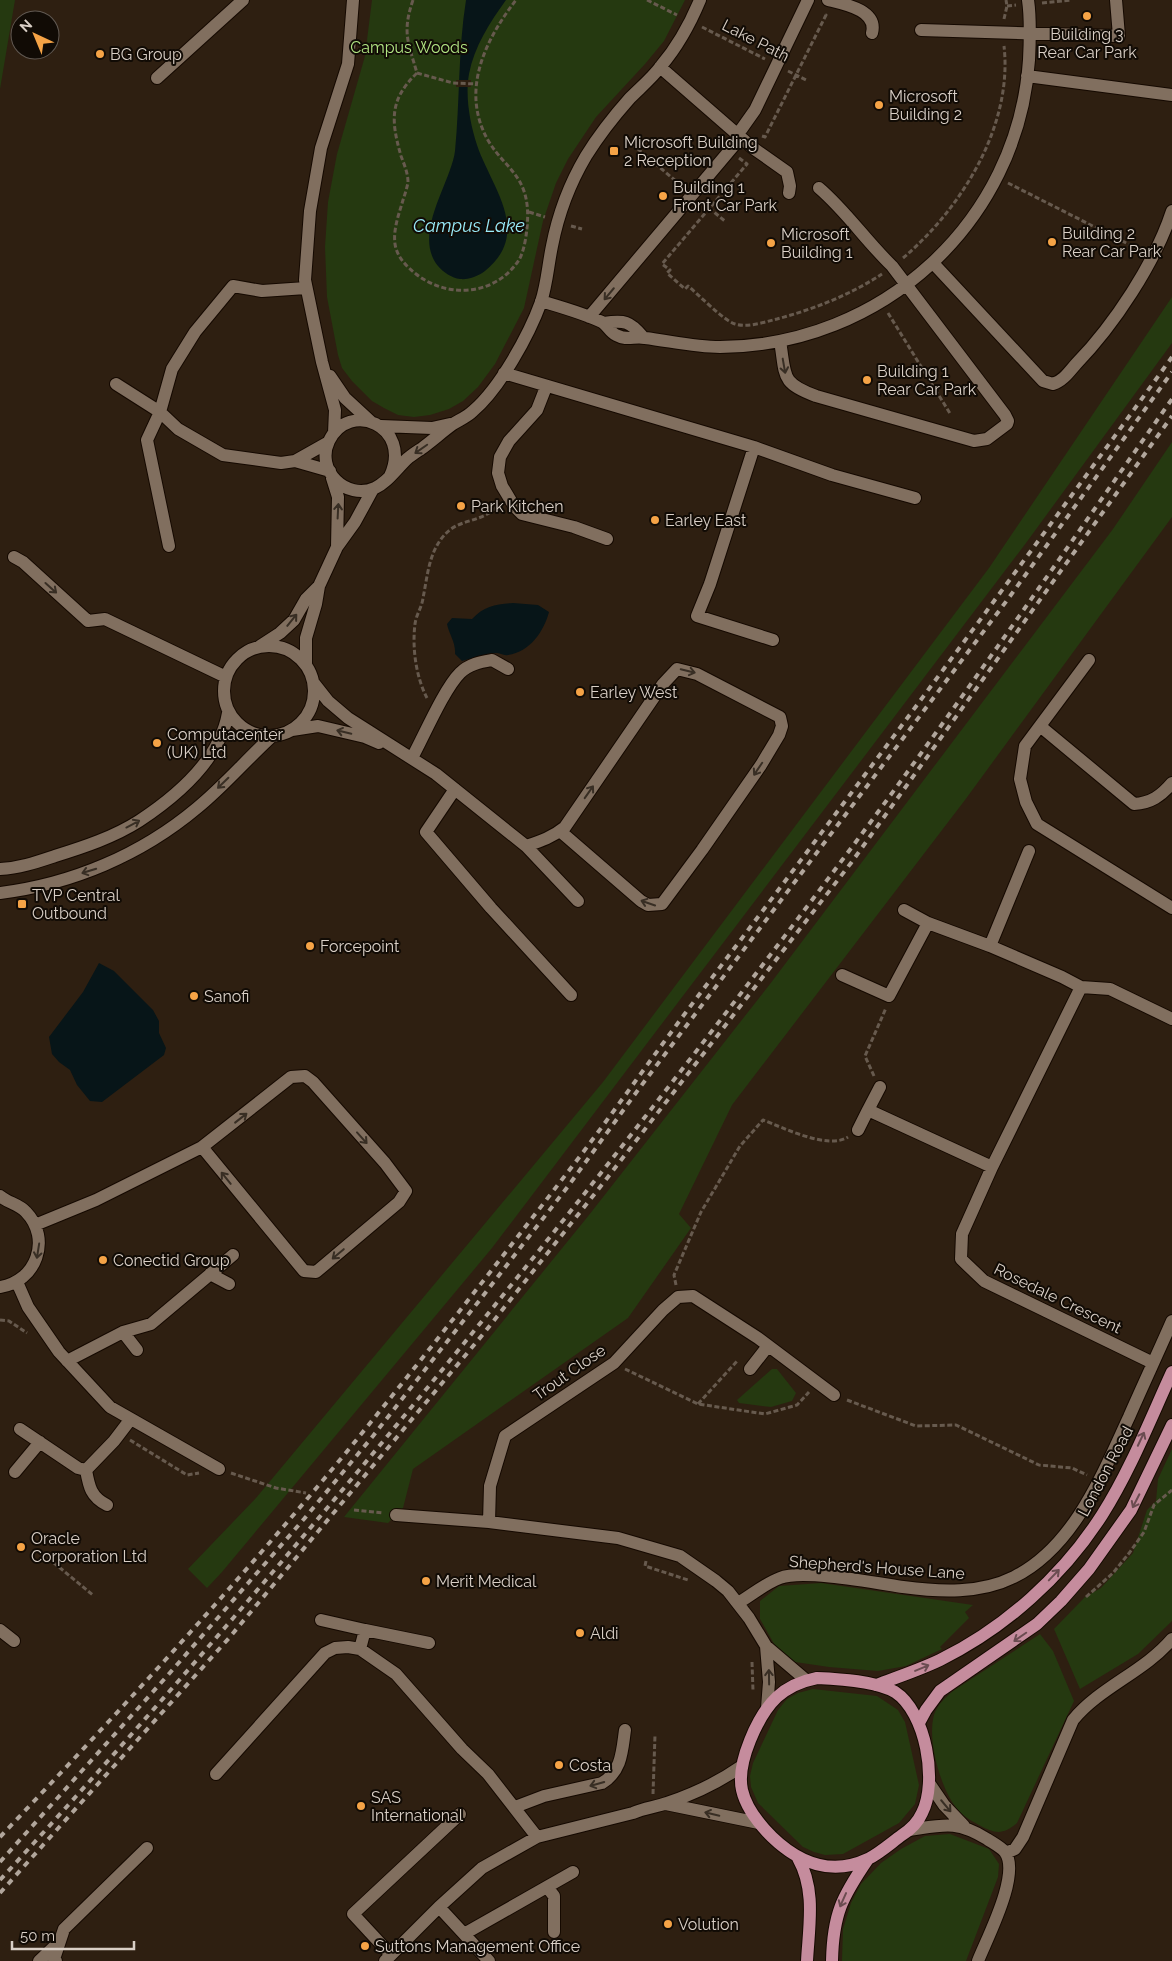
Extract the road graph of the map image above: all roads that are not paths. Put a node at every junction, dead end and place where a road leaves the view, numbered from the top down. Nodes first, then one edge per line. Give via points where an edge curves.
1 (242, 0) edge
2 (353, 0) edge
3 (700, 0) edge
4 (808, 0) edge
5 (828, 0) edge
6 (1028, 0) edge
7 (1116, 0) edge
8 (921, 30) dead end
9 (872, 33) dead end
10 (1030, 34) junction
11 (660, 67) junction
12 (1028, 76) junction
13 (158, 78) dead end
14 (1172, 95) edge
15 (739, 135) junction
16 (819, 188) dead end
17 (789, 193) dead end
18 (1172, 211) edge
19 (933, 263) junction
20 (906, 285) junction
21 (306, 288) junction
22 (541, 301) junction
23 (589, 317) junction
24 (780, 341) junction
25 (326, 370) junction
26 (504, 373) junction
27 (116, 384) dead end
28 (546, 387) junction
29 (160, 412) junction
30 (376, 424) junction
31 (454, 424) junction
32 (331, 438) junction
33 (754, 447) junction
34 (295, 461) junction
35 (331, 474) junction
36 (390, 476) junction
37 (373, 489) junction
38 (915, 498) dead end
39 (607, 538) dead end
40 (168, 546) dead end
41 (337, 547) junction
42 (14, 557) dead end
43 (319, 586) junction
44 (773, 640) dead end
45 (258, 647) junction
46 (1089, 660) dead end
47 (306, 663) junction
48 (508, 669) dead end
49 (226, 677) junction
50 (313, 682) junction
51 (228, 713) junction
52 (1040, 726) junction
53 (292, 730) junction
54 (270, 736) junction
55 (409, 756) junction
56 (1172, 783) edge
57 (455, 789) junction
58 (560, 831) junction
59 (526, 846) junction
60 (1029, 851) dead end
61 (0, 869) edge
62 (0, 893) edge
63 (578, 901) dead end
64 (1172, 908) edge
65 (904, 910) dead end
66 (928, 923) junction
67 (990, 946) junction
68 (842, 975) dead end
69 (1081, 987) junction
70 (571, 995) dead end
71 (1172, 1019) edge
72 (880, 1087) road end
73 (868, 1110) junction
74 (858, 1130) road end
75 (202, 1147) junction
76 (992, 1167) junction
77 (2, 1199) edge
78 (35, 1224) junction
79 (233, 1255) dead end
80 (210, 1274) junction
81 (17, 1282) junction
82 (229, 1284) dead end
83 (0, 1288) edge
84 (1172, 1321) edge
85 (123, 1332) junction
86 (763, 1342) junction
87 (137, 1350) dead end
88 (67, 1361) junction
89 (1153, 1363) junction
90 (750, 1368) dead end
91 (1172, 1372) edge
92 (834, 1395) road end
93 (130, 1420) junction
94 (1172, 1426) edge
95 (20, 1429) dead end
96 (40, 1442) junction
97 (219, 1469) road end
98 (86, 1470) junction
99 (16, 1472) dead end
100 (107, 1505) dead end
101 (396, 1515) road end
102 (489, 1522) junction
103 (738, 1603) junction
104 (321, 1620) dead end
105 (0, 1630) edge
106 (365, 1630) junction
107 (1172, 1639) edge
108 (14, 1641) dead end
109 (429, 1643) dead end
110 (766, 1646) junction
111 (360, 1650) junction
112 (806, 1680) junction
113 (876, 1685) junction
114 (767, 1708) junction
115 (919, 1722) junction
116 (625, 1730) dead end
117 (742, 1766) junction
118 (216, 1774) dead end
119 (930, 1783) junction
120 (666, 1804) junction
121 (514, 1807) junction
122 (460, 1814) dead end
123 (760, 1823) junction
124 (964, 1826) junction
125 (909, 1830) junction
126 (537, 1837) junction
127 (148, 1848) dead end
128 (1006, 1853) junction
129 (798, 1858) junction
130 (868, 1858) junction
131 (573, 1872) dead end
132 (547, 1887) junction
133 (439, 1907) junction
134 (554, 1932) dead end
135 (464, 1934) junction
136 (59, 1942) junction
137 (388, 1958) edge
138 (39, 1961) edge
139 (56, 1961) edge
140 (489, 1961) edge
141 (808, 1961) edge
142 (832, 1961) edge
143 (978, 1961) edge

1 - 13 street
2 - 21 street via 348,64 321,148 310,211
3 - 11 street via 691,22
4 - 15 street via 755,110
5 - 9 street via 863,12 872,22
6 - 10 street
7 - 10 street via 1119,36
8 - 10 street
10 - 12 street
11 - 15 street
11 - 22 street via 605,128 575,177 558,222
12 - 14 street
12 - 19 street via 1016,129 997,178 963,229
15 - 17 street via 787,172
15 -> 23 street
16 - 20 street via 842,209
18 - 19 street via 1152,256 1112,322 1062,380 1053,384 1043,381
19 - 20 street
20 - 24 street via 849,320
24 -> 20 street via 786,379 795,387 816,396 974,441 987,439 1005,426 1007,418
21 - 25 street
21 - 29 street via 262,291 232,286 195,332 172,369
22 - 23 street
22 - 26 street via 529,330
23 - 24 street via 604,323 620,321 634,325 643,337 679,344 718,347
25 - 30 street via 345,398
25 - 32 street via 335,410
26 - 28 street
26 - 31 street via 473,412
27 - 29 street
28 - 33 street
28 - 39 street via 537,410 509,441 500,457 498,473 507,494 522,514
29 - 34 street via 178,429 223,455 281,463
29 - 40 street via 146,440
30 - 31 street via 432,428
30 - 32 street via 359,420 350,422
30 - 36 street via 391,436 396,452
31 -> 36 street via 408,458
32 - 34 street
32 - 35 street via 326,460
33 - 38 street via 832,475
33 - 44 street via 697,616
34 - 35 street
35 - 37 street via 350,490
41 -> 35 street via 338,497
36 - 37 street
37 - 41 street
41 - 43 street
42 -> 49 street via 88,621 105,619
45 -> 43 street via 294,620 306,599
43 - 47 street via 306,638
45 - 47 street via 283,648
45 - 49 street via 242,654
46 - 52 street
47 - 50 street
48 - 55 street via 492,660 474,664 460,673
49 - 51 street via 223,697
50 - 53 street via 314,697 310,711
50 - 55 street via 348,718
51 - 54 street via 249,732
61 -> 51 street via 18,868 89,845 138,822 178,792 210,756 226,725
52 - 56 street via 1134,804 1148,803 1163,794
52 - 64 street via 1025,746 1020,780 1037,824
53 - 54 street
55 -> 53 street via 365,737 318,726
54 -> 62 street via 198,808 150,843 100,868 26,890
55 - 57 street
57 - 59 street
57 - 70 street via 426,832
58 -> 58 street via 663,684 677,669 697,674 780,717 782,726 779,734 761,765 662,904 648,905 641,901
58 - 59 street
59 - 63 street
60 - 67 street
65 - 66 street
66 - 67 street
66 - 68 street via 889,996
67 - 69 street
69 - 71 street via 1110,989
69 - 76 street, Rosedale Crescent
72 - 73 street
73 - 74 street
73 - 76 street
75 -> 75 street via 292,1077 305,1076 385,1163 406,1191 399,1202 316,1272 304,1271
75 - 78 street via 96,1200
76 - 89 street, Rosedale Crescent via 962,1234 961,1259 984,1281
77 - 78 street via 19,1206
78 -> 81 street via 40,1239 38,1257 31,1271
79 - 80 street
80 - 82 street
80 - 85 street via 151,1324
81 - 83 street
81 - 88 street via 28,1307
84 - 89 street, Shepherd's House Lane
85 - 87 street
85 - 88 street
86 - 90 street
86 - 92 street
86 - 102 street, Trout Close via 693,1296 678,1297 614,1363 505,1436 490,1486
88 - 93 street via 110,1407
89 - 103 street, Shepherd's House Lane via 1085,1505 1062,1539 1044,1558 1014,1577 973,1589 927,1590 855,1580 782,1577
113 -> 91 main road, London Road via 939,1661 976,1640 1020,1607 1066,1562 1118,1488
93 - 97 street
93 - 98 street
94 -> 115 main road via 1131,1510 1090,1569 1037,1624 940,1692
95 - 96 street
96 - 98 street
96 - 99 street
98 - 100 street via 89,1490
101 - 102 street
102 - 103 street via 618,1538 680,1556 716,1581
103 - 110 street
104 - 106 street
105 - 108 street
106 - 109 street
106 - 111 street
107 - 128 street via 1146,1665 1085,1705 1073,1720 1023,1837 1015,1849
110 - 112 street
114 -> 110 street
111 - 118 street via 335,1648 325,1653
111 - 121 street via 396,1674
112 - 113 main road via 830,1678
112 - 114 main road via 788,1689
113 - 115 main road via 903,1699
114 - 117 main road
115 - 119 main road
116 -> 121 street via 621,1757 610,1778
117 - 120 street via 717,1782
117 - 123 main road via 742,1790
119 -> 124 street via 944,1805
119 - 125 main road via 923,1813
123 -> 120 street
120 - 126 street
121 - 126 street
122 - 137 street via 353,1914
123 - 129 main road via 779,1844
124 - 125 street
124 - 128 street
125 - 130 main road
126 - 133 street via 482,1868
127 - 136 street via 64,1929
128 - 143 street via 1010,1877
129 - 130 main road via 832,1867
129 - 141 main road via 810,1891
130 -> 142 main road via 850,1884 837,1914
131 - 132 street
132 - 134 street via 554,1896
132 - 135 street
133 - 135 street
133 - 137 street
135 - 140 street
136 - 138 street
136 - 139 street

